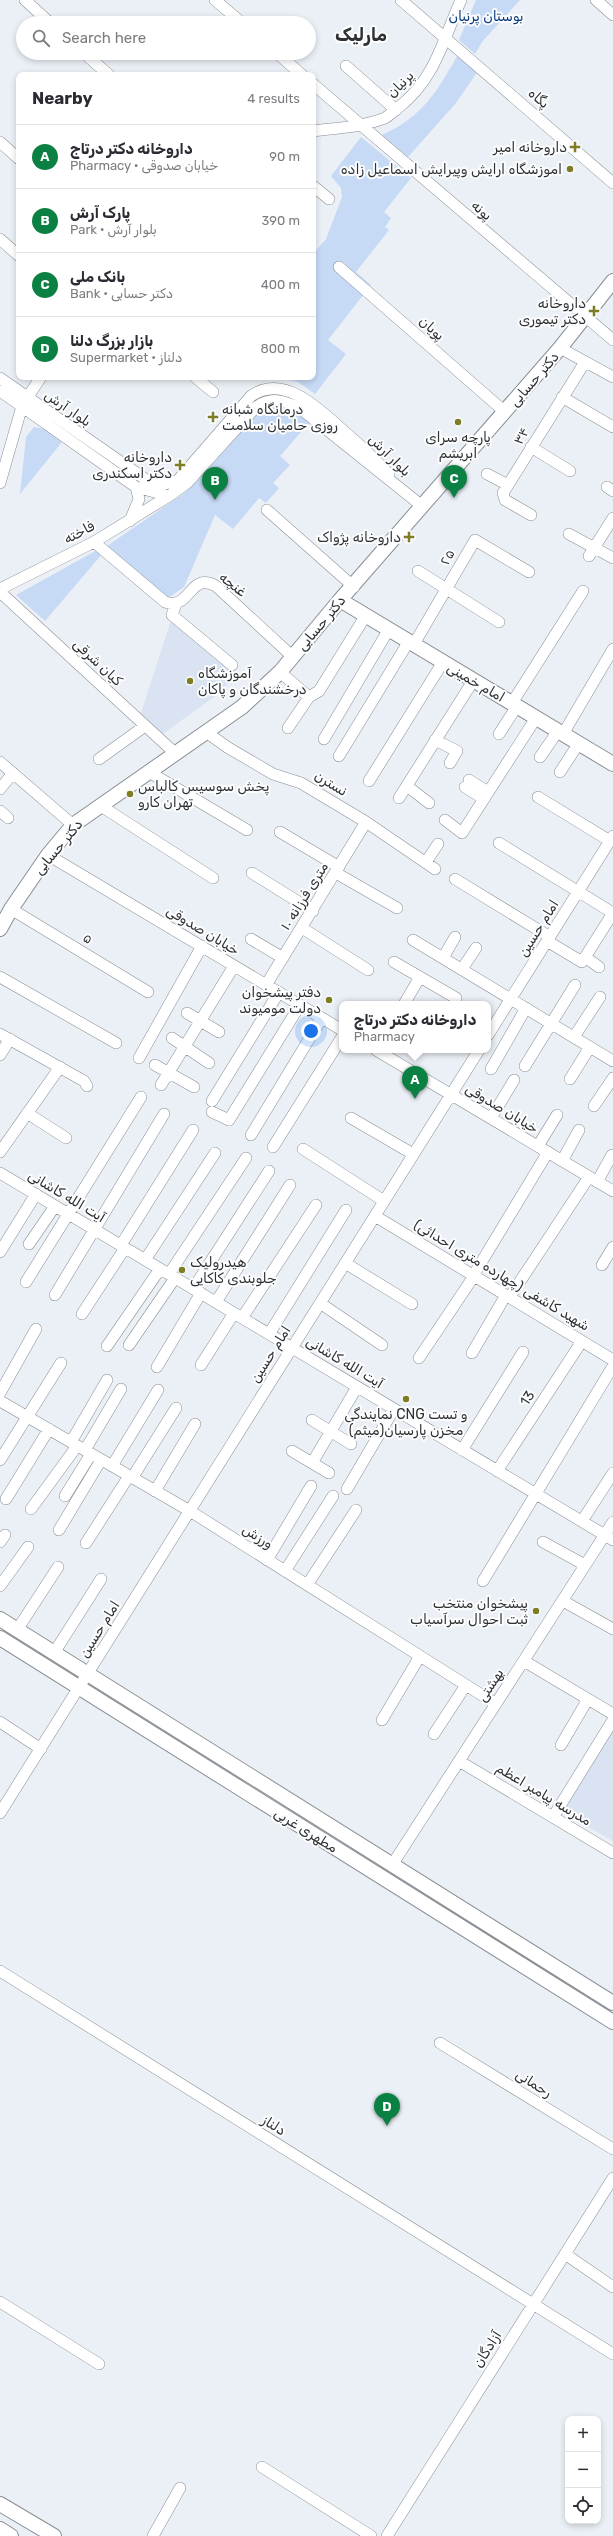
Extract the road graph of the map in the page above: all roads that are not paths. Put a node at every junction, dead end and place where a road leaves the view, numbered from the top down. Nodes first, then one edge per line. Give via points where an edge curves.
1 (25, 0) edge
2 (215, 0) edge
3 (402, 0) edge
4 (461, 0) edge
5 (596, 0) edge
6 (613, 15) edge
7 (42, 16) edge
8 (234, 16) edge
9 (445, 37) junction
10 (92, 60) edge
11 (285, 60) edge
12 (346, 66) dead end
13 (106, 72) edge
14 (299, 72) edge
15 (316, 87) edge
16 (396, 110) junction
17 (360, 126) junction
18 (316, 131) edge
19 (0, 142) edge
20 (16, 155) edge
21 (613, 183) edge
22 (316, 188) edge
23 (329, 199) dead end
24 (0, 239) edge
25 (16, 253) edge
26 (339, 267) dead end
27 (613, 281) edge
28 (585, 318) junction
29 (613, 340) edge
30 (560, 348) junction
31 (585, 362) junction
32 (613, 377) edge
33 (0, 378) edge
34 (39, 380) edge
35 (198, 380) edge
36 (0, 391) edge
37 (213, 392) dead end
38 (562, 397) junction
39 (25, 402) junction
40 (505, 412) junction
41 (613, 427) edge
42 (531, 447) junction
43 (570, 471) dead end
44 (486, 474) dead end
45 (0, 483) edge
46 (508, 485) junction
47 (136, 487) junction
48 (408, 494) junction
49 (170, 496) junction
50 (422, 506) junction
51 (267, 510) dead end
52 (531, 515) dead end
53 (613, 518) edge
54 (130, 522) junction
55 (569, 534) dead end
56 (94, 542) junction
57 (592, 552) junction
58 (613, 558) edge
59 (418, 571) dead end
60 (529, 572) dead end
61 (354, 587) junction
62 (446, 589) junction
63 (0, 591) edge
64 (583, 591) dead end
65 (340, 600) junction
66 (176, 604) junction
67 (366, 615) junction
68 (499, 622) dead end
69 (387, 626) junction
70 (412, 643) junction
71 (613, 649) edge
72 (293, 657) junction
73 (443, 662) junction
74 (232, 665) dead end
75 (280, 672) junction
76 (472, 681) junction
77 (309, 697) junction
78 (515, 705) junction
79 (536, 718) junction
80 (145, 726) junction
81 (288, 728) dead end
82 (206, 732) junction
83 (561, 732) junction
84 (499, 734) dead end
85 (324, 739) dead end
86 (435, 740) junction
87 (579, 743) junction
88 (176, 754) junction
89 (339, 756) dead end
90 (540, 757) dead end
91 (99, 758) dead end
92 (0, 762) edge
93 (450, 763) dead end
94 (613, 764) edge
95 (150, 772) junction
96 (560, 772) dead end
97 (13, 773) junction
98 (369, 782) dead end
99 (467, 784) dead end
100 (407, 786) junction
101 (0, 789) edge
102 (486, 796) junction
103 (538, 797) dead end
104 (399, 798) dead end
105 (429, 803) dead end
106 (101, 806) junction
107 (445, 820) dead end
108 (366, 822) junction
109 (73, 825) junction
110 (247, 830) dead end
111 (280, 832) dead end
112 (612, 838) edge
113 (499, 843) dead end
114 (438, 844) dead end
115 (48, 855) junction
116 (426, 862) junction
117 (435, 869) dead end
118 (337, 870) junction
119 (252, 873) dead end
120 (213, 878) dead end
121 (454, 879) dead end
122 (578, 892) junction
123 (396, 908) dead end
124 (11, 909) junction
125 (313, 911) junction
126 (613, 913) edge
127 (302, 928) junction
128 (0, 929) edge
129 (455, 937) dead end
130 (251, 939) dead end
131 (549, 939) junction
132 (413, 940) dead end
133 (202, 946) junction
134 (476, 948) dead end
135 (585, 957) junction
136 (283, 958) junction
137 (443, 958) junction
138 (394, 962) dead end
139 (234, 966) junction
140 (599, 967) dead end
141 (368, 970) dead end
142 (462, 970) junction
143 (0, 977) edge
144 (420, 977) junction
145 (266, 985) junction
146 (575, 985) dead end
147 (148, 992) dead end
148 (279, 992) junction
149 (600, 997) dead end
150 (456, 998) dead end
151 (511, 999) junction
152 (406, 1001) edge
153 (300, 1005) junction
154 (526, 1008) junction
155 (187, 1013) dead end
156 (322, 1018) junction
157 (200, 1021) junction
158 (550, 1023) junction
159 (339, 1028) edge
160 (491, 1030) edge
161 (219, 1032) dead end
162 (5, 1036) edge
163 (574, 1037) junction
164 (172, 1038) dead end
165 (339, 1042) edge
166 (116, 1043) dead end
167 (185, 1047) junction
168 (590, 1047) junction
169 (381, 1053) edge
170 (477, 1053) edge
171 (0, 1055) edge
172 (139, 1058) dead end
173 (612, 1058) edge
174 (209, 1063) dead end
175 (155, 1065) dead end
176 (525, 1066) dead end
177 (60, 1067) junction
178 (491, 1069) dead end
179 (168, 1073) junction
180 (613, 1078) edge
181 (570, 1079) dead end
182 (514, 1080) dead end
183 (161, 1085) dead end
184 (87, 1086) dead end
185 (194, 1087) dead end
186 (451, 1095) junction
187 (141, 1097) dead end
188 (212, 1101) dead end
189 (594, 1106) dead end
190 (212, 1112) dead end
191 (28, 1113) junction
192 (164, 1114) dead end
193 (557, 1115) dead end
194 (351, 1118) dead end
195 (491, 1118) junction
196 (193, 1130) dead end
197 (579, 1130) dead end
198 (251, 1135) dead end
199 (66, 1138) dead end
200 (538, 1146) junction
201 (273, 1147) dead end
202 (303, 1149) dead end
203 (0, 1152) edge
204 (548, 1152) junction
205 (215, 1153) dead end
206 (413, 1154) junction
207 (612, 1155) dead end
208 (246, 1158) dead end
209 (562, 1161) junction
210 (269, 1171) dead end
211 (0, 1173) edge
212 (593, 1179) junction
213 (290, 1186) dead end
214 (613, 1191) edge
215 (36, 1194) junction
216 (384, 1201) junction
217 (316, 1205) dead end
218 (54, 1206) junction
219 (346, 1210) dead end
220 (70, 1215) junction
221 (375, 1216) junction
222 (95, 1230) junction
223 (29, 1244) dead end
224 (123, 1247) junction
225 (613, 1247) edge
226 (0, 1252) edge
227 (145, 1260) junction
228 (345, 1263) junction
229 (602, 1265) dead end
230 (475, 1273) junction
231 (168, 1274) junction
232 (26, 1282) dead end
233 (197, 1291) junction
234 (55, 1294) dead end
235 (510, 1294) junction
236 (216, 1302) junction
237 (320, 1303) junction
238 (412, 1304) dead end
239 (82, 1314) dead end
240 (238, 1315) junction
241 (36, 1329) dead end
242 (269, 1334) junction
243 (582, 1341) junction
244 (129, 1345) dead end
245 (382, 1345) dead end
246 (107, 1346) dead end
247 (292, 1348) junction
248 (523, 1352) dead end
249 (472, 1353) dead end
250 (419, 1358) dead end
251 (613, 1360) edge
252 (61, 1363) dead end
253 (201, 1365) dead end
254 (613, 1366) edge
255 (157, 1367) dead end
256 (107, 1380) dead end
257 (357, 1387) junction
258 (121, 1389) dead end
259 (158, 1390) dead end
260 (0, 1400) edge
261 (176, 1408) dead end
262 (394, 1409) junction
263 (27, 1417) junction
264 (312, 1420) dead end
265 (196, 1424) dead end
266 (49, 1429) junction
267 (331, 1431) junction
268 (351, 1444) dead end
269 (81, 1448) junction
270 (462, 1450) junction
271 (292, 1451) dead end
272 (0, 1460) edge
273 (101, 1460) junction
274 (312, 1463) junction
275 (112, 1466) junction
276 (497, 1471) junction
277 (329, 1473) dead end
278 (613, 1473) edge
279 (131, 1477) junction
280 (311, 1486) dead end
281 (346, 1489) dead end
282 (155, 1491) junction
283 (535, 1493) junction
284 (64, 1496) dead end
285 (332, 1496) dead end
286 (6, 1499) dead end
287 (31, 1509) dead end
288 (356, 1510) dead end
289 (190, 1511) junction
290 (582, 1521) junction
291 (613, 1522) edge
292 (59, 1530) dead end
293 (609, 1538) edge
294 (544, 1542) dead end
295 (86, 1543) dead end
296 (28, 1547) dead end
297 (267, 1560) junction
298 (586, 1565) junction
299 (58, 1567) dead end
300 (285, 1571) junction
301 (101, 1579) dead end
302 (483, 1581) dead end
303 (307, 1585) junction
304 (0, 1586) edge
305 (563, 1601) junction
306 (0, 1619) edge
307 (613, 1629) edge
308 (17, 1630) junction
309 (0, 1638) edge
310 (54, 1653) junction
311 (420, 1656) junction
312 (524, 1661) junction
313 (88, 1674) junction
314 (466, 1685) junction
315 (80, 1688) junction
316 (588, 1699) junction
317 (496, 1704) junction
318 (613, 1714) edge
319 (382, 1720) dead end
320 (613, 1720) edge
321 (0, 1722) edge
322 (434, 1734) dead end
323 (561, 1745) dead end
324 (40, 1749) junction
325 (459, 1761) junction
326 (0, 1813) edge
327 (553, 1817) junction
328 (613, 1853) edge
329 (392, 1865) junction
330 (0, 1970) edge
331 (613, 2003) edge
332 (613, 2022) edge
333 (440, 2043) dead end
334 (613, 2149) edge
335 (613, 2178) edge
336 (565, 2254) junction
337 (613, 2287) edge
338 (0, 2302) edge
339 (533, 2305) junction
340 (613, 2354) edge
341 (98, 2364) dead end
342 (262, 2467) dead end
343 (180, 2488) dead end
344 (0, 2504) edge
345 (0, 2530) edge
346 (11, 2536) edge
347 (54, 2536) edge
348 (153, 2536) edge
349 (371, 2536) edge
350 (387, 2536) edge

1 - 7 street
2 - 8 street
3 - 9 street, پگاه
4 - 9 street, پرنیان
5 - 6 street
9 - 16 street, پرنیان via 433,68 421,87
9 - 21 street, پگاه
10 - 13 street
11 - 14 street
12 - 16 street
15 - 17 street, پونه
16 - 17 street, پرنیان via 386,117
17 - 18 street, پرنیان
17 - 28 street, پونه
19 - 20 street
22 - 23 street
24 - 25 street
26 - 40 street, پویان
27 - 28 main road, دکتر حسابی
28 - 29 street, پونه
28 - 30 main road, دکتر حسابی
30 - 31 street
30 - 40 main road, دکتر حسابی
31 - 32 street
31 - 38 street, ۳۴
33 - 39 street, بلوار آرش
34 - 39 street
35 - 37 street
36 - 39 street, بلوار آرش
38 - 41 street
38 - 42 street, ۳۴
39 - 45 street
39 - 47 street, بلوار آرش
39 - 48 street, بلوار آرش via 148,481 168,484 178,480 251,396 260,390 283,390 310,402 378,462
40 - 50 main road, دکتر حسابی
42 - 43 street
42 - 46 street, ۳۴
44 - 46 street
46 - 52 street via 503,497
47 - 49 street, بلوار آرش
47 - 54 street via 139,499
48 - 49 street, بلوار آرش via 301,409 289,402 276,400 264,401 254,408 187,483
48 - 50 street
49 - 54 street, فاخته
50 - 61 main road, دکتر حسابی
51 - 61 street
53 - 57 street
54 - 56 street, فاخته
55 - 57 street
56 - 63 street, فاخته
56 - 66 street via 165,602
57 - 58 street
59 - 62 street
60 - 62 street, ۲۵ via 475,540
61 - 65 main road, دکتر حسابی
62 - 68 street
62 - 70 street, ۲۵
63 - 80 street, کیان شرقی
64 - 78 street
65 - 67 main road, امام خمینی
65 - 72 main road, دکتر حسابی
66 - 72 street, غنچه via 198,584 210,583
66 - 74 street via 172,615
67 - 69 main road, امام خمینی
67 - 77 street via 319,691
69 - 70 main road, امام خمینی
69 - 85 street
70 - 73 main road, امام خمینی
70 - 89 street, ۲۵
71 - 83 street
72 - 75 main road, دکتر حسابی
73 - 76 main road, امام خمینی
73 - 98 street
75 - 77 street
75 - 82 main road, دکتر حسابی via 242,707
76 - 78 main road, امام خمینی
76 - 86 street
77 - 81 street
78 - 79 main road, امام خمینی
78 - 84 street
79 - 83 main road, امام خمینی
79 - 102 street
80 - 88 street, کیان شرقی
80 - 91 street
82 - 88 main road, دکتر حسابی
82 - 108 street, نسترن via 266,770 302,783
83 - 87 main road, امام خمینی
83 - 90 street
86 - 93 street via 457,751
86 - 100 street
87 - 94 main road, امام خمینی
87 - 96 street
88 - 95 main road, دکتر حسابی
92 - 97 street
95 - 106 main road, دکتر حسابی
95 - 110 street
97 - 101 street
97 - 109 street
99 - 102 street
100 - 104 street
100 - 105 street
102 - 107 street via 462,833
103 - 112 street
106 - 109 main road, دکتر حسابی
106 - 120 street
108 - 116 street, نسترن
108 - 118 street, ۱۰ متری فرزانه
109 - 115 main road, دکتر حسابی
111 - 118 street
112 - 122 street, امام حسین
113 - 122 street
114 - 116 street
115 - 124 main road, دکتر حسابی
115 - 133 street, خیابان صدوقی
116 - 117 street, نسترن
118 - 123 street
118 - 125 street, ۱۰ متری فرزانه
119 - 125 street
121 - 131 street
122 - 126 street
122 - 131 street, امام حسین
124 - 128 main road, دکتر حسابی
124 - 147 street, ۵
125 - 127 street, ۱۰ متری فرزانه
126 - 135 street
127 - 136 street, ۱۰ متری فرزانه
127 - 141 street
129 - 137 street
130 - 136 street
131 - 135 street via 573,958 582,962
131 - 151 street, امام حسین
132 - 137 street
133 - 139 street, خیابان صدوقی
133 - 172 street
134 - 142 street
135 - 140 street
136 - 145 street, ۱۰ متری فرزانه
137 - 142 street
138 - 144 street
139 - 145 street, خیابان صدوقی
139 - 157 street
142 - 151 street
143 - 166 street
144 - 150 street
144 - 152 street
145 - 148 street, خیابان صدوقی
146 - 158 street
148 - 153 street, خیابان صدوقی
148 - 188 street
149 - 163 street
151 - 154 street
151 - 160 street, امام حسین
153 - 156 street, خیابان صدوقی
153 - 190 street via 229,1120
154 - 158 street
154 - 178 street
155 - 157 street
156 - 159 street, خیابان صدوقی
156 - 198 street
157 - 161 street
157 - 167 street
158 - 163 street
158 - 176 street
162 - 171 street
162 - 177 street
163 - 168 street
164 - 167 street
165 - 201 street
167 - 174 street
167 - 179 street
168 - 173 street
168 - 181 street
169 - 186 street, خیابان صدوقی
170 - 186 street, امام حسین
175 - 179 street
177 - 184 street via 84,1081
177 - 191 street
179 - 183 street
179 - 185 street
180 - 189 street
182 - 195 street
186 - 195 street, خیابان صدوقی
186 - 206 street, امام حسین
187 - 220 street
191 - 199 street
191 - 203 street
192 - 222 street
193 - 200 street
194 - 206 street
195 - 200 street, خیابان صدوقی
196 - 224 street
197 - 209 street
200 - 204 street, خیابان صدوقی
202 - 216 street
204 - 209 street, خیابان صدوقی
204 - 230 street
205 - 227 street
206 - 216 street, امام حسین
207 - 212 street
208 - 231 street
209 - 212 street, خیابان صدوقی
210 - 233 street
211 - 215 street, آیت الله کاشانی
212 - 214 street, خیابان صدوقی
212 - 235 street via 550,1235
213 - 236 street
215 - 218 street, آیت الله کاشانی
215 - 226 street
216 - 221 street, امام حسین
217 - 240 street
218 - 220 street, آیت الله کاشانی
218 - 223 street
219 - 242 street
220 - 222 street, آیت الله کاشانی
220 - 232 street
221 - 228 street, امام حسین
221 - 230 street, شهید کاشفی (چهارده متری احداثی)
222 - 224 street, آیت الله کاشانی
222 - 234 street
224 - 227 street, آیت الله کاشانی
224 - 239 street
225 - 229 street
227 - 231 street, آیت الله کاشانی
228 - 237 street, امام حسین
228 - 238 street
230 - 235 street, شهید کاشفی (چهارده متری احداثی)
230 - 250 street
231 - 233 street, آیت الله کاشانی
231 - 244 street
231 - 246 street
233 - 236 street, آیت الله کاشانی
233 - 255 street
235 - 243 street, شهید کاشفی (چهارده متری احداثی)
235 - 249 street
236 - 240 street, آیت الله کاشانی
237 - 245 street
237 - 247 street, امام حسین
240 - 242 street, آیت الله کاشانی
240 - 253 street
241 - 260 street
242 - 247 street, آیت الله کاشانی
243 - 251 street, شهید کاشفی (چهارده متری احداثی)
243 - 276 street, 13
247 - 257 street, آیت الله کاشانی
247 - 289 street, امام حسین
248 - 270 street
252 - 263 street
254 - 283 street
256 - 269 street
257 - 262 street, آیت الله کاشانی
257 - 267 street
258 - 269 street
259 - 275 street
260 - 263 street, ورزش
261 - 279 street
262 - 270 street, آیت الله کاشانی
262 - 281 street
263 - 266 street, ورزش
263 - 272 street
264 - 267 street
265 - 282 street
266 - 269 street, ورزش
266 - 286 street
267 - 268 street
267 - 274 street
269 - 273 street, ورزش
269 - 284 street
269 - 287 street
270 - 276 street, آیت الله کاشانی
271 - 274 street
273 - 275 street, ورزش
273 - 292 street
274 - 277 street
275 - 279 street, ورزش
276 - 283 street, آیت الله کاشانی
278 - 290 street
279 - 282 street, ورزش
279 - 295 street
280 - 297 street
282 - 289 street, ورزش
283 - 290 street, آیت الله کاشانی
283 - 302 street
285 - 300 street
288 - 303 street
289 - 297 street, ورزش
289 - 313 street, امام حسین
290 - 293 street, آیت الله کاشانی
291 - 293 street, بهشتی
293 - 298 street, بهشتی
294 - 298 street
296 - 304 street
297 - 300 street, ورزش
298 - 305 street, بهشتی
299 - 308 street
300 - 303 street, ورزش
301 - 310 street
303 - 311 street, ورزش
305 - 307 street
305 - 312 street, بهشتی
306 - 308 main road, مطهری غربی
308 - 310 main road, مطهری غربی
309 - 315 main road, مطهری غربی
310 - 313 main road, مطهری غربی
311 - 314 street, ورزش
311 - 319 street
312 - 316 street
312 - 317 street, بهشتی
313 - 315 street, امام حسین
313 - 329 main road, مطهری غربی
314 - 317 street, ورزش
314 - 322 street
315 - 324 street
315 - 332 main road, مطهری غربی
316 - 318 street
316 - 323 street
317 - 325 street, بهشتی
320 - 327 street
321 - 324 street
324 - 326 street
325 - 327 street, مدرسه پیامبر اعظم
325 - 329 street, بهشتی
327 - 328 street, مدرسه پیامبر اعظم
329 - 331 main road, مطهری غربی
330 - 339 street, دلناز
333 - 334 street, رحمانی
335 - 336 street, آزادگان
336 - 337 street
336 - 339 street, آزادگان
338 - 341 street
339 - 340 street, دلناز
339 - 350 street, آزادگان
342 - 349 street
343 - 348 street
344 - 347 main road
345 - 346 main road

